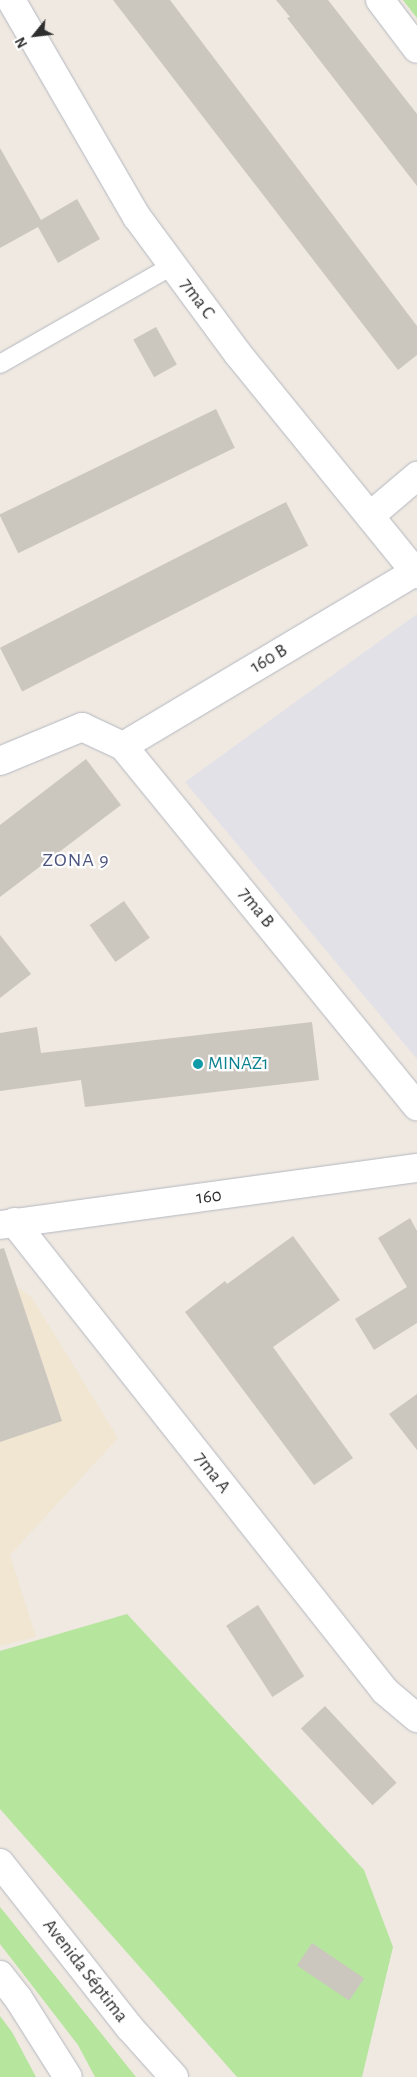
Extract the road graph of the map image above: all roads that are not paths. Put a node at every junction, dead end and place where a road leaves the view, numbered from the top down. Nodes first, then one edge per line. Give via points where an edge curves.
1 (10, 0) edge
2 (380, 0) edge
3 (0, 5) edge
4 (417, 49) edge
5 (172, 266) junction
6 (0, 364) edge
7 (417, 476) edge
8 (370, 516) junction
9 (416, 573) edge
10 (123, 746) junction
11 (0, 762) edge
12 (417, 1106) edge
13 (417, 1168) edge
14 (7, 1223) edge
15 (417, 1718) edge
16 (0, 1863) edge
17 (0, 1975) edge
18 (68, 2077) edge
19 (174, 2077) edge

1 - 3 street
1 - 5 street, 7ma C via 137,218
2 - 4 street
5 - 6 lane
5 - 8 street, 7ma C via 238,354
7 - 8 street
8 - 9 street, 7ma C
9 - 10 street, 160 B
10 - 11 street, 7ma B via 82,727
10 - 12 street, 7ma B
13 - 14 street, 160
14 - 15 street, 7ma A via 385,1691
16 - 19 street, Avenida Séptima via 130,2028
17 - 18 street

